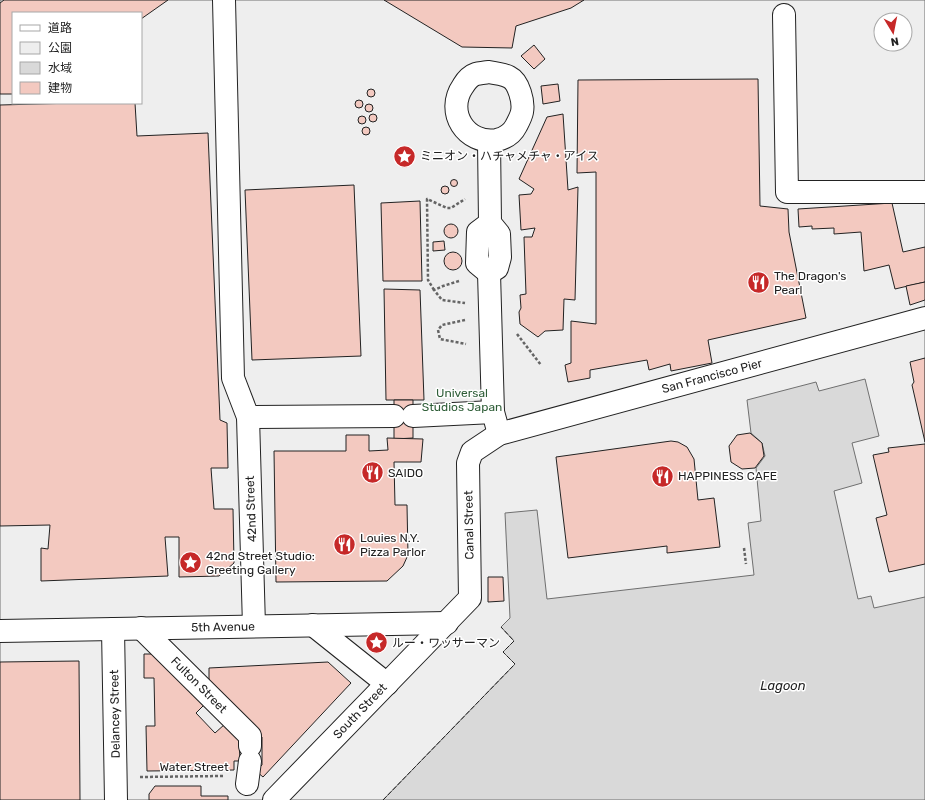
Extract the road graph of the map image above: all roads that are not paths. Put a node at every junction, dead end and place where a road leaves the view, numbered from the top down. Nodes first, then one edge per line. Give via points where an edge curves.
1 (224, 0) edge
2 (784, 15) dead end
3 (489, 141) dead end
4 (925, 192) edge
5 (925, 318) edge
6 (493, 412) junction
7 (248, 417) junction
8 (499, 434) junction
9 (447, 623) junction
10 (313, 625) junction
11 (254, 626) junction
12 (113, 628) junction
13 (141, 628) junction
14 (0, 631) edge
15 (387, 684) junction
16 (247, 784) road end
17 (116, 800) edge
18 (274, 800) edge

1 - 7 street, 42nd Street via 233,378
2 - 4 street via 786,192
3 - 6 street via 490,223 499,234 500,257 497,268 483,268 490,313
5 - 8 street, San Francisco Pier
6 - 7 street via 398,416
6 - 8 street
7 - 11 street, 42nd Street
8 - 9 street, Canal Street via 472,452 468,463 470,598
9 - 10 street, 5th Avenue
9 - 15 street, South Street
10 - 11 street, 5th Avenue
10 - 15 street
11 - 13 street, 5th Avenue
12 - 13 street, 5th Avenue
12 - 14 street, 5th Avenue
12 - 17 street, Delancey Street
13 - 16 street, Fulton Street via 250,736
15 - 18 street, South Street

